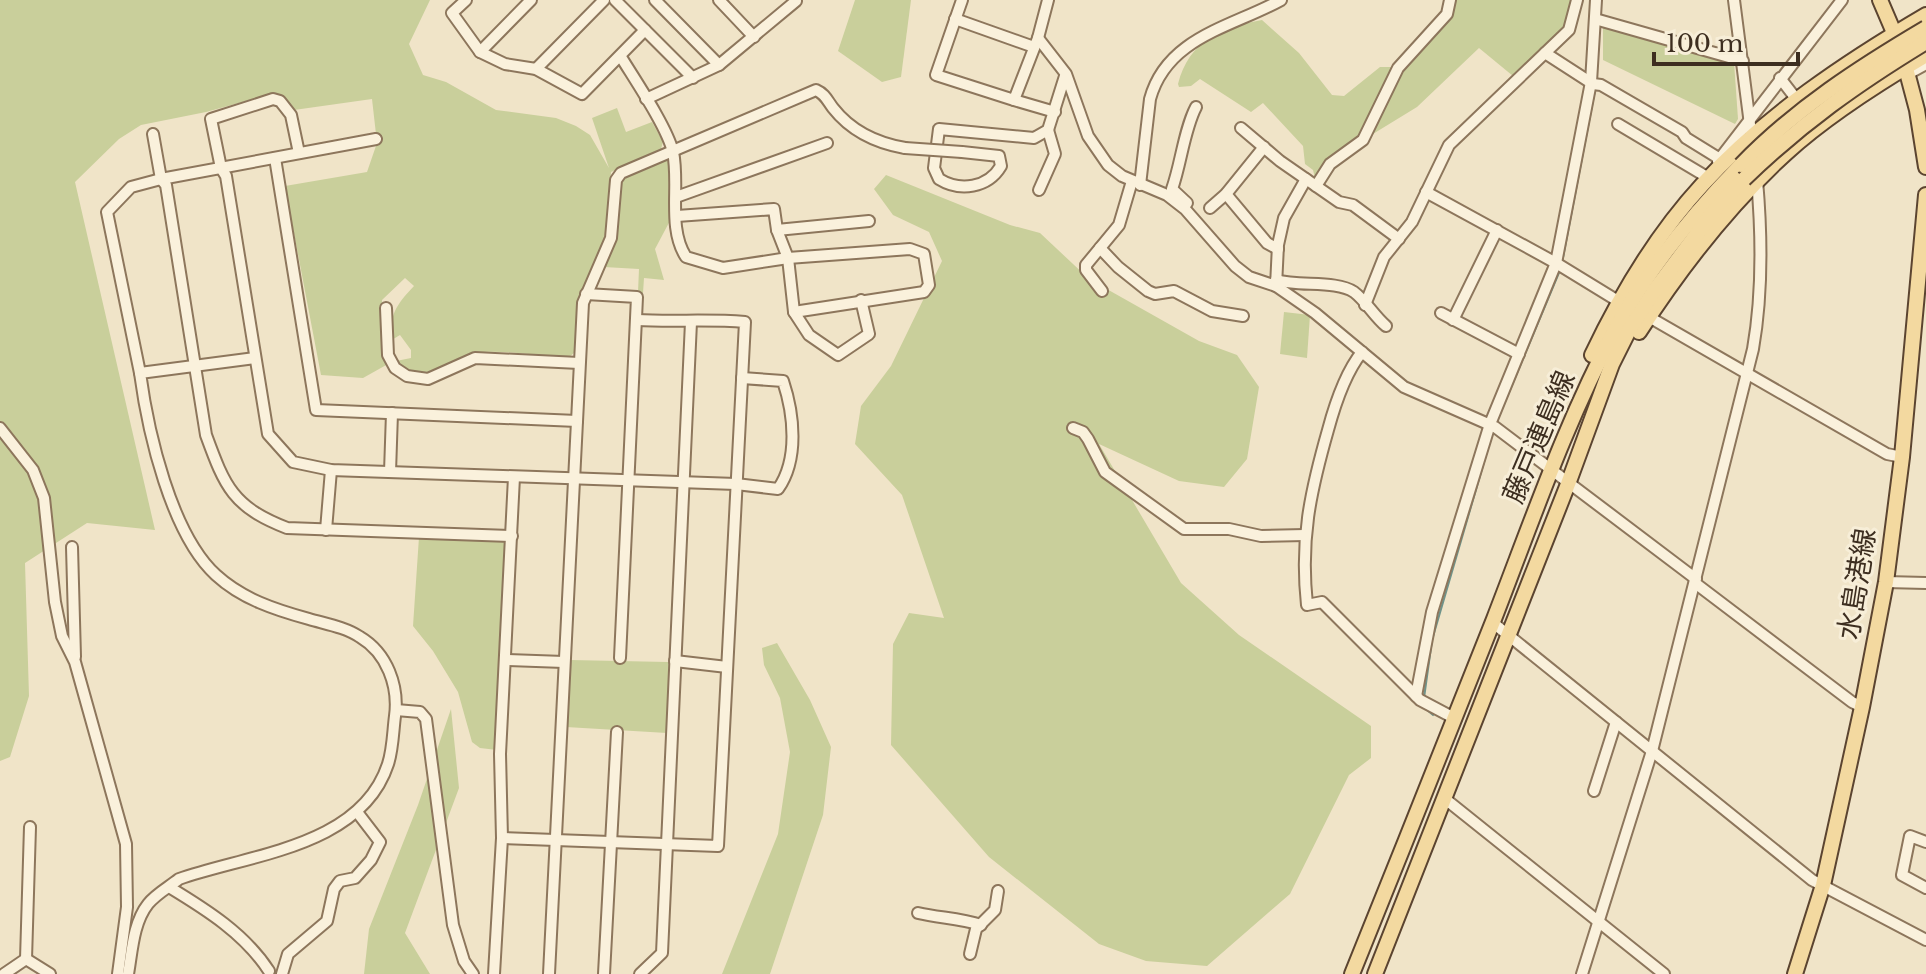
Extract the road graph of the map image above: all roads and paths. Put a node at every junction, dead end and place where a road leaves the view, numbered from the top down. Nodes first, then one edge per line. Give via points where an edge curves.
1 (466, 0) edge
2 (531, 0) edge
3 (604, 0) edge
4 (615, 0) edge
5 (655, 0) edge
6 (719, 0) edge
7 (962, 0) edge
8 (1048, 0) edge
9 (1281, 0) edge
10 (1450, 0) edge
11 (1577, 0) edge
12 (1596, 0) edge
13 (1734, 0) edge
14 (1842, 0) edge
15 (1880, 0) edge
16 (796, 1) edge
17 (1926, 8) edge
18 (1926, 15) edge
19 (955, 19) junction
20 (1597, 19) junction
21 (1926, 28) edge
22 (645, 30) junction
23 (1895, 33) junction
24 (754, 37) junction
25 (1036, 42) junction
26 (1926, 42) edge
27 (480, 52) junction
28 (1545, 53) junction
29 (1926, 55) edge
30 (621, 57) junction
31 (1740, 61) junction
32 (1926, 64) edge
33 (719, 65) junction
34 (536, 69) junction
35 (1907, 70) junction
36 (1066, 74) junction
37 (693, 78) junction
38 (1780, 78) junction
39 (1593, 84) junction
40 (646, 99) junction
41 (1014, 100) junction
42 (1797, 100) junction
43 (1196, 107) dead end
44 (1055, 112) junction
45 (1750, 119) junction
46 (1618, 124) dead end
47 (1241, 128) dead end
48 (1048, 130) junction
49 (153, 134) dead end
50 (1752, 137) junction
51 (376, 139) dead end
52 (827, 143) dead end
53 (1264, 147) junction
54 (673, 150) junction
55 (299, 153) junction
56 (275, 158) junction
57 (1720, 159) junction
58 (1926, 167) edge
59 (221, 168) junction
60 (1747, 175) junction
61 (161, 179) junction
62 (1704, 182) junction
63 (1136, 183) junction
64 (1311, 183) junction
65 (1039, 190) dead end
66 (1426, 192) junction
67 (1226, 194) junction
68 (1926, 195) edge
69 (676, 197) junction
70 (1210, 208) dead end
71 (677, 216) junction
72 (1194, 219) junction
73 (869, 221) dead end
74 (777, 230) junction
75 (1497, 230) junction
76 (1399, 239) junction
77 (1100, 248) junction
78 (1278, 249) junction
79 (788, 258) junction
80 (1556, 263) junction
81 (1923, 270) edge
82 (1276, 283) junction
83 (1102, 291) dead end
84 (586, 294) junction
85 (861, 300) junction
86 (1618, 301) junction
87 (1365, 305) junction
88 (386, 308) dead end
89 (794, 312) junction
90 (1441, 313) dead end
91 (1243, 316) dead end
92 (1649, 317) junction
93 (637, 320) junction
94 (1453, 320) junction
95 (691, 322) junction
96 (1386, 326) dead end
97 (1362, 352) junction
98 (1519, 354) junction
99 (255, 358) junction
100 (579, 363) junction
101 (194, 366) junction
102 (1744, 370) junction
103 (140, 373) junction
104 (742, 378) junction
105 (1603, 387) junction
106 (392, 413) junction
107 (1574, 416) junction
108 (577, 421) junction
109 (1492, 425) junction
110 (0, 428) edge
111 (1073, 428) dead end
112 (1902, 457) junction
113 (331, 470) junction
114 (1551, 470) junction
115 (390, 472) junction
116 (514, 477) junction
117 (573, 479) junction
118 (628, 481) junction
119 (684, 483) junction
120 (736, 484) junction
121 (1568, 484) junction
122 (326, 530) junction
123 (1305, 535) junction
124 (512, 536) junction
125 (72, 547) dead end
126 (1695, 579) junction
127 (1886, 582) junction
128 (1926, 583) edge
129 (1492, 622) junction
130 (1508, 635) junction
131 (620, 658) dead end
132 (506, 660) junction
133 (675, 661) junction
134 (75, 662) junction
135 (564, 662) junction
136 (727, 667) junction
137 (1420, 699) junction
138 (1862, 707) junction
139 (396, 710) junction
140 (1454, 718) junction
141 (1616, 722) junction
142 (617, 732) dead end
143 (1651, 750) junction
144 (1594, 791) dead end
145 (1444, 798) junction
146 (357, 812) junction
147 (30, 827) dead end
148 (502, 838) junction
149 (557, 840) junction
150 (1926, 842) edge
151 (611, 843) junction
152 (666, 845) junction
153 (1823, 885) junction
154 (169, 887) junction
155 (1926, 888) edge
156 (998, 891) dead end
157 (126, 912) junction
158 (918, 913) dead end
159 (140, 920) junction
160 (1597, 921) junction
161 (981, 925) junction
162 (1926, 940) edge
163 (970, 954) dead end
164 (26, 959) junction
165 (270, 973) edge
166 (1798, 973) edge
167 (4, 974) edge
168 (50, 974) edge
169 (118, 974) edge
170 (128, 974) edge
171 (282, 974) edge
172 (473, 974) edge
173 (494, 974) edge
174 (549, 974) edge
175 (604, 974) edge
176 (640, 974) edge
177 (1352, 974) edge
178 (1375, 974) edge
179 (1582, 974) edge
180 (1664, 974) edge

1 - 27 street via 452,13
2 - 27 street
3 - 34 street
4 - 22 street
5 - 33 street
6 - 24 street
7 - 19 street
8 - 25 street
9 - 63 street via 1191,42 1170,61 1153,88
10 - 64 street via 1447,14 1398,68 1363,140
11 - 28 street via 1569,30
12 - 20 street
13 - 31 street
14 - 38 street
15 - 23 main road
16 - 24 street
17 - 23 street
18 - 23 main road
19 - 25 street
19 - 41 street via 936,75
20 - 31 street
20 - 39 street
21 - 60 main road, 藤戸連島線, bridge via 1807,106
22 - 30 street
22 - 37 street
23 - 35 main road
23 - 42 main road
24 - 33 street
25 - 36 street
25 - 41 street
26 - 60 main road, 藤戸連島線, bridge via 1813,116
27 - 34 street via 505,64
28 - 39 street
28 - 66 street via 1449,145
29 - 35 main road
30 - 34 street via 582,94
30 - 40 street
31 - 45 street
32 - 35 street
33 - 37 street
35 - 58 main road
35 - 60 main road
36 - 44 street
36 - 63 street via 1088,136 1108,165
37 - 40 street
38 - 42 street
38 - 45 street
39 - 57 street
39 - 80 street
40 - 54 street
41 - 44 street
42 - 50 main road
43 - 72 street via 1172,189 1193,208
44 - 48 street
45 - 50 street
45 - 57 street
46 - 62 street
47 - 53 street
48 - 54 street, bridge via 1034,138 939,129 934,168 936,175 956,186 992,180 1001,159 994,154 962,152 905,148 883,144 853,128 816,90
48 - 65 street via 1055,154
49 - 61 street
50 - 60 street
50 - 62 main road
51 - 55 street
52 - 69 street
53 - 64 street
53 - 67 street
54 - 69 street
54 - 84 street via 617,177 611,238
55 - 56 street
55 - 59 street via 291,115 273,99 211,119
56 - 59 street
56 - 106 street via 316,410
57 - 62 street
59 - 61 street
59 - 99 street
60 - 92 main road
60 - 102 street via 1762,239 1760,304
60 - 105 main road, 藤戸連島線 via 1654,291
60 - 107 main road, 藤戸連島線 via 1699,209 1643,286
61 - 101 street
61 - 103 street via 131,187 107,212
62 - 86 main road
63 - 72 street via 1167,195
63 - 77 street via 1119,225
64 - 76 street
64 - 78 street via 1284,218
66 - 75 street
66 - 76 street
67 - 70 street
67 - 78 street
68 - 81 main road, 水島港線
69 - 71 street
71 - 74 street via 774,209
71 - 79 street via 681,250 695,261 723,268
72 - 82 street via 1249,277
73 - 74 street
74 - 79 street
75 - 80 street
75 - 94 street
76 - 87 street via 1384,257
77 - 83 street via 1086,270
77 - 91 street via 1148,291 1174,291 1212,311
78 - 82 street
79 - 85 street via 910,249 924,254 929,285 924,292
79 - 89 street
80 - 86 street
80 - 98 street
81 - 112 main road, 水島港線
82 - 87 street via 1341,287
82 - 97 street
84 - 93 street via 637,297
84 - 100 street
85 - 89 street
85 - 89 street via 869,334 838,355 809,335
86 - 107 main road via 1585,369
87 - 96 street
88 - 100 street via 388,355 407,376 428,379 475,358
90 - 94 street
92 - 102 street
92 - 105 main road
93 - 95 street
93 - 118 street
94 - 98 street
95 - 104 street via 745,322
95 - 119 street
97 - 109 street via 1404,387
97 - 123 street via 1335,406 1310,493
98 - 109 street
99 - 101 street
99 - 113 street via 268,434 293,462
100 - 108 street
101 - 103 street
101 - 122 street via 206,435 236,499 262,519 287,528
102 - 112 street via 1887,454
102 - 126 street
103 - 139 street via 163,476 194,550 215,574 255,601 361,637 386,662
104 - 120 street
104 - 120 street via 783,381 792,426 789,474 778,489
105 - 121 main road, 藤戸連島線
106 - 108 street
106 - 115 street
107 - 114 main road, 藤戸連島線
108 - 117 street
109 - 114 street
109 - 137 street via 1432,612
110 - 134 street via 33,470 44,498 55,602 62,636
111 - 123 street via 1083,432 1105,472 1184,529
112 - 127 main road, 水島港線
113 - 115 street
113 - 122 street
114 - 121 street
114 - 129 main road, 藤戸連島線
115 - 116 street
116 - 117 street
116 - 124 street
117 - 118 street
117 - 135 street
118 - 119 street
118 - 131 street
119 - 120 street
119 - 133 street
120 - 136 street
121 - 126 street
121 - 130 main road, 藤戸連島線
122 - 124 street
123 - 137 street via 1307,605 1322,602
124 - 132 street
125 - 134 street
126 - 138 street
126 - 143 street
127 - 128 street
127 - 138 main road, 水島港線
129 - 130 street
129 - 140 main road, 藤戸連島線
130 - 141 street
130 - 145 main road, 藤戸連島線
132 - 135 street
132 - 148 street
133 - 136 street
133 - 152 street
134 - 157 street via 126,844
135 - 149 street
136 - 152 street via 718,846
137 - 140 street
138 - 153 main road, 水島港線
139 - 146 street via 389,761 370,799
139 - 172 street via 420,712 426,719 453,925
140 - 177 main road, 藤戸連島線
141 - 143 street
141 - 144 street
142 - 151 street
143 - 153 street
143 - 160 street
145 - 160 street
145 - 178 main road, 藤戸連島線
146 - 154 street via 301,844 201,871
146 - 171 street via 380,842 355,878 340,881 334,889 327,921 288,954
147 - 164 street
148 - 149 street
148 - 173 street
149 - 151 street
149 - 174 street
150 - 155 street via 1910,836 1902,875
151 - 152 street
151 - 175 street
152 - 176 street via 662,953
153 - 162 street
153 - 166 main road, 水島港線
154 - 159 street via 148,904
154 - 165 street via 213,914 254,949
156 - 161 street via 995,910
157 - 159 street
157 - 169 street
158 - 161 street
159 - 170 street
160 - 179 street
160 - 180 street
161 - 163 street via 973,934
164 - 167 street
164 - 168 street

